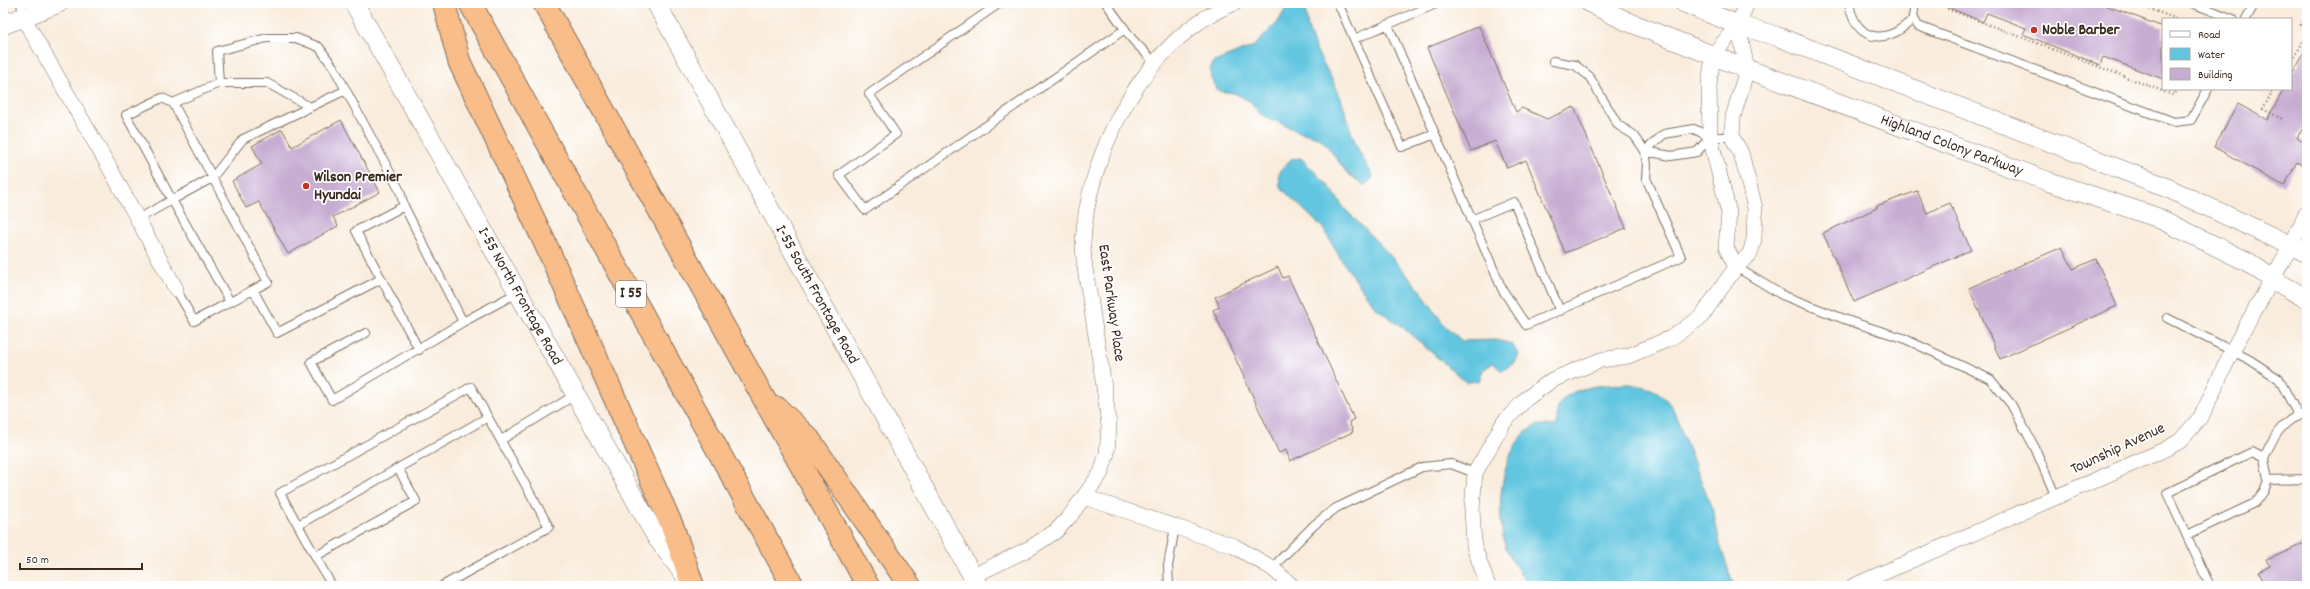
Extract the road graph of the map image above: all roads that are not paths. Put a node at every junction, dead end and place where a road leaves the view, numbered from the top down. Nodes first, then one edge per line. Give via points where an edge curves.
1 (59, 3) edge
2 (354, 3) edge
3 (444, 3) edge
4 (470, 3) edge
5 (544, 3) edge
6 (656, 3) edge
7 (1000, 3) edge
8 (1106, 3) edge
9 (1235, 3) edge
10 (1338, 3) edge
11 (1438, 3) edge
12 (1590, 3) edge
13 (1684, 3) edge
14 (1747, 3) edge
15 (1849, 3) edge
16 (1915, 3) edge
17 (2192, 3) edge
18 (2255, 3) edge
19 (22, 10) edge
20 (2230, 18) edge
21 (2247, 18) edge
22 (1914, 19) junction
23 (3, 25) edge
24 (1388, 25) junction
25 (1738, 25) junction
26 (1125, 29) junction
27 (1354, 39) junction
28 (1713, 55) junction
29 (1553, 61) dead end
30 (1155, 63) junction
31 (1747, 69) junction
32 (219, 83) junction
33 (346, 90) junction
34 (2207, 90) edge
35 (173, 103) junction
36 (310, 107) junction
37 (1435, 134) junction
38 (1710, 137) junction
39 (1732, 137) junction
40 (1645, 151) junction
41 (212, 178) junction
42 (172, 200) junction
43 (404, 206) junction
44 (2307, 212) edge
45 (138, 219) junction
46 (1470, 220) junction
47 (2300, 248) edge
48 (1736, 267) junction
49 (381, 279) junction
50 (2272, 279) junction
51 (176, 289) joint
52 (253, 290) junction
53 (517, 293) junction
54 (2307, 299) edge
55 (230, 302) junction
56 (1560, 310) junction
57 (2167, 318) dead end
58 (464, 322) junction
59 (366, 333) dead end
60 (419, 350) junction
61 (2232, 351) junction
62 (761, 393) junction
63 (576, 395) junction
64 (2307, 414) edge
65 (2298, 415) junction
66 (488, 417) junction
67 (501, 440) junction
68 (2264, 458) junction
69 (398, 468) junction
70 (1475, 473) junction
71 (2307, 479) edge
72 (2268, 480) junction
73 (1084, 497) junction
74 (2056, 497) junction
75 (298, 526) junction
76 (1175, 527) junction
77 (2187, 534) junction
78 (316, 556) junction
79 (1272, 568) junction
80 (975, 581) edge
81 (332, 586) edge
82 (442, 586) edge
83 (693, 586) edge
84 (793, 586) edge
85 (868, 586) edge
86 (910, 586) edge
87 (1169, 586) edge
88 (1292, 586) edge
89 (1488, 586) edge
90 (1853, 586) edge
91 (2210, 586) edge

1 - 19 street
2 - 53 street, I-55 North Frontage Road
3 - 83 highway via 459,61 673,528
4 - 84 highway, I 55
5 - 62 highway
6 - 80 street, I-55 South Frontage Road
7 - 26 lane via 869,94 896,134 839,175 865,210
8 - 26 lane
9 - 30 street, East Parkway Place via 1200,21 1174,41
10 - 27 lane
11 - 24 lane
12 - 28 street, Highland Colony Parkway via 1626,21
13 - 25 street
14 - 25 street
15 - 22 lane via 1851,18 1859,30 1877,36 1896,32
16 - 22 lane via 1912,17
17 - 20 lane
18 - 21 lane
19 - 23 street
19 - 45 street
22 - 34 lane via 1918,26 2174,122 2191,120
24 - 27 lane
24 - 37 lane
25 - 28 street
25 - 31 street
25 - 47 street via 1776,36 2162,185
26 - 30 lane
27 - 37 lane via 1402,147
28 - 31 street, Highland Colony Parkway
28 - 38 street via 1709,85
29 - 40 lane via 1575,65 1589,76 1618,125 1634,135
30 - 73 street, East Parkway Place via 1115,125 1090,190 1083,245 1109,427 1107,453 1101,473
31 - 39 street via 1733,117
31 - 50 street, Highland Colony Parkway via 2040,178 2156,217 2248,262
32 - 33 lane via 217,51 267,38 296,38 319,47
32 - 35 lane
32 - 36 lane via 267,83
33 - 36 lane
33 - 43 lane via 400,191
35 - 41 lane
35 - 42 lane via 162,98 126,115
36 - 41 lane via 244,139
37 - 46 lane
38 - 39 lane
38 - 40 lane via 1697,152 1671,156
38 - 40 lane via 1694,129 1664,134
38 - 48 street via 1729,213 1726,247
39 - 48 street via 1741,154 1755,208 1754,239 1750,254
40 - 56 lane via 1648,165 1646,178 1681,257
41 - 42 lane
41 - 52 lane via 268,282
42 - 45 lane
42 - 55 lane
43 - 49 lane via 356,232
43 - 58 lane
44 - 47 street, Township Avenue
45 - 51 street
46 - 56 lane via 1502,290 1526,325
46 - 56 lane via 1514,202
47 - 50 street, Township Avenue
48 - 70 street via 1701,317 1671,338 1628,356 1601,360 1552,380 1526,399 1504,422
48 - 74 lane via 1782,295 1852,322 1903,338 1990,379 2012,404
49 - 52 lane via 277,332
49 - 60 lane
50 - 54 street, Highland Colony Parkway
50 - 61 street, Township Avenue
51 - 55 lane via 194,321
52 - 55 lane
53 - 58 lane
53 - 63 street, I-55 North Frontage Road
57 - 61 lane
58 - 60 lane
59 - 60 lane via 311,362 332,400
61 - 65 lane via 2279,379
61 - 74 street, Township Avenue via 2201,417 2180,441 2166,450
62 - 85 highway
62 - 86 highway via 810,439
63 - 67 lane
63 - 83 street, I-55 North Frontage Road via 657,538
64 - 65 lane
65 - 68 lane via 2282,427 2271,441
66 - 67 lane
66 - 69 lane
66 - 75 lane via 471,387 280,493
67 - 82 lane via 549,527
68 - 72 lane
68 - 77 lane via 2252,452 2167,492
69 - 75 lane
69 - 78 lane via 416,501
70 - 79 lane via 1451,464 1422,467 1336,508 1314,525
70 - 89 street via 1472,509 1474,546
71 - 72 lane
72 - 77 lane via 2264,492 2255,503
73 - 76 street
73 - 80 street, East Parkway Place via 1056,531
74 - 90 street, Township Avenue
75 - 78 lane
76 - 79 street via 1234,546
76 - 87 lane via 1168,566
77 - 91 lane
78 - 81 lane
79 - 88 street

